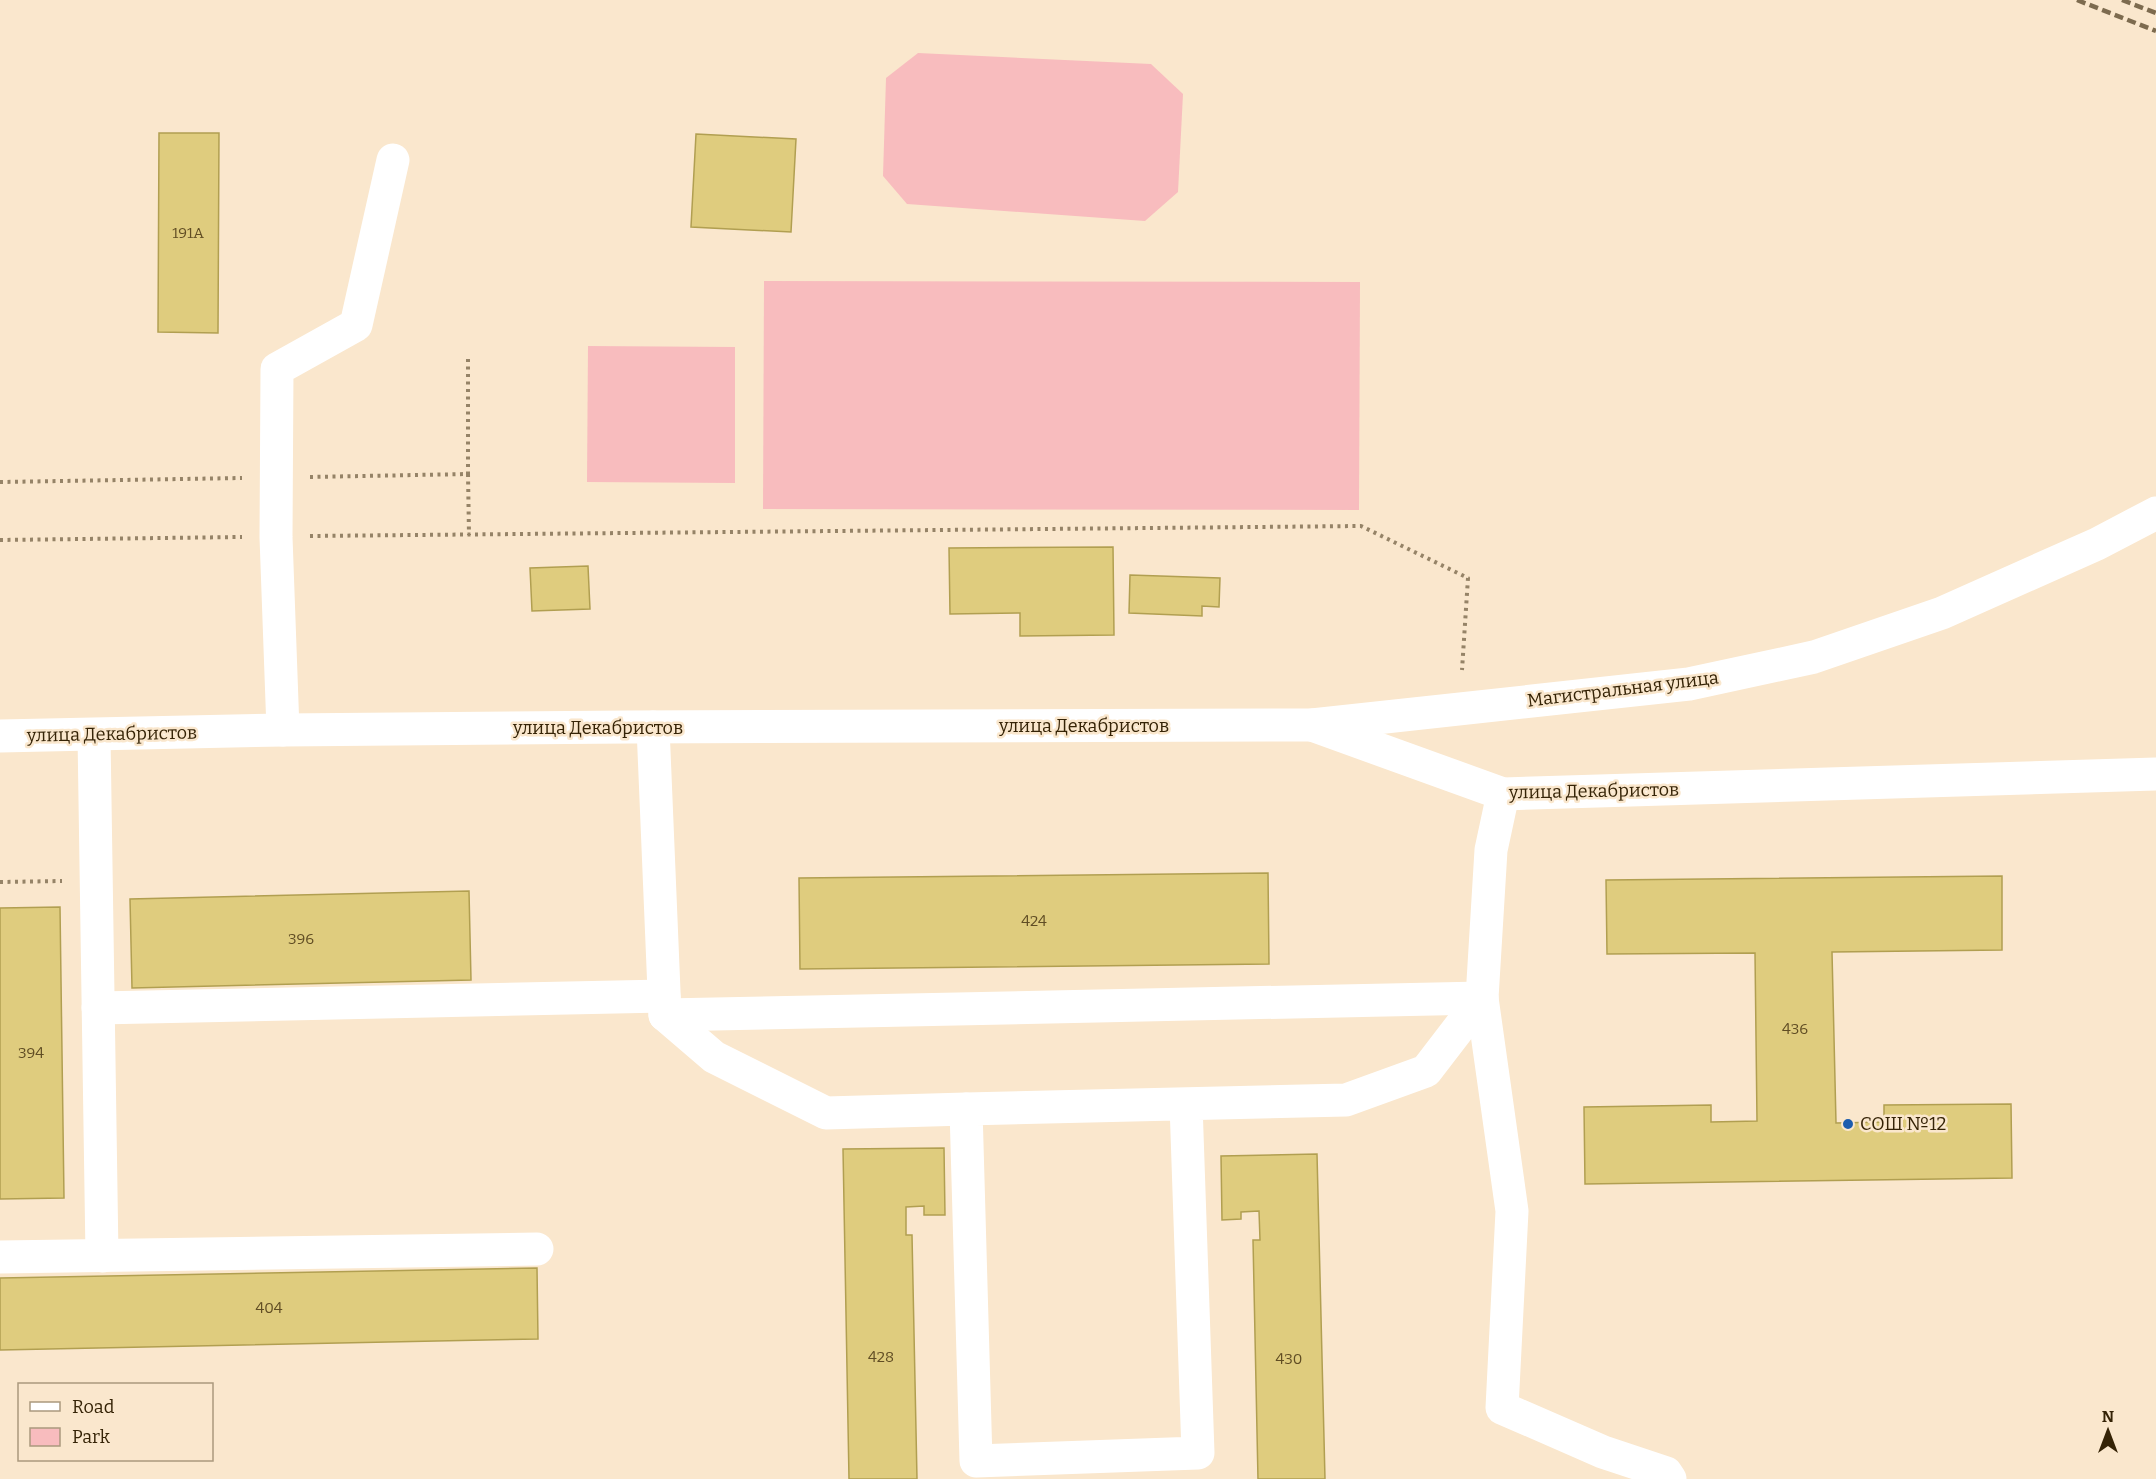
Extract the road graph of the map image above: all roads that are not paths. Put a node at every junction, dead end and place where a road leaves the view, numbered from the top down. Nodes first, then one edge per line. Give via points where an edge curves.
1 (393, 160) dead end
2 (2156, 513) edge
3 (1312, 725) junction
4 (653, 727) junction
5 (282, 730) junction
6 (94, 735) junction
7 (0, 736) edge
8 (2156, 774) edge
9 (1503, 794) junction
10 (1482, 998) junction
11 (664, 1006) junction
12 (98, 1008) junction
13 (1186, 1104) junction
14 (966, 1109) junction
15 (537, 1249) dead end
16 (102, 1256) junction
17 (0, 1257) edge
18 (1671, 1479) edge

1 - 5 main road via 356,325 277,369 276,537
2 - 3 main road, Магистральная улица via 2097,544 1942,613 1814,657 1689,684
3 - 4 main road, улица Декабристов
3 - 9 main road, улица Декабристов
4 - 5 main road, улица Декабристов
4 - 11 main road
5 - 6 main road, улица Декабристов
6 - 7 main road, улица Декабристов
6 - 12 main road
8 - 9 main road, улица Декабристов
9 - 10 main road via 1491,850
10 - 11 main road
10 - 13 main road via 1426,1071 1346,1100
10 - 18 main road via 1512,1211 1502,1408 1603,1452 1666,1473
11 - 12 main road
11 - 14 main road via 714,1057 826,1113
12 - 16 main road
13 - 14 main road
13 - 14 main road via 1198,1453 976,1461
15 - 16 main road
16 - 17 main road

